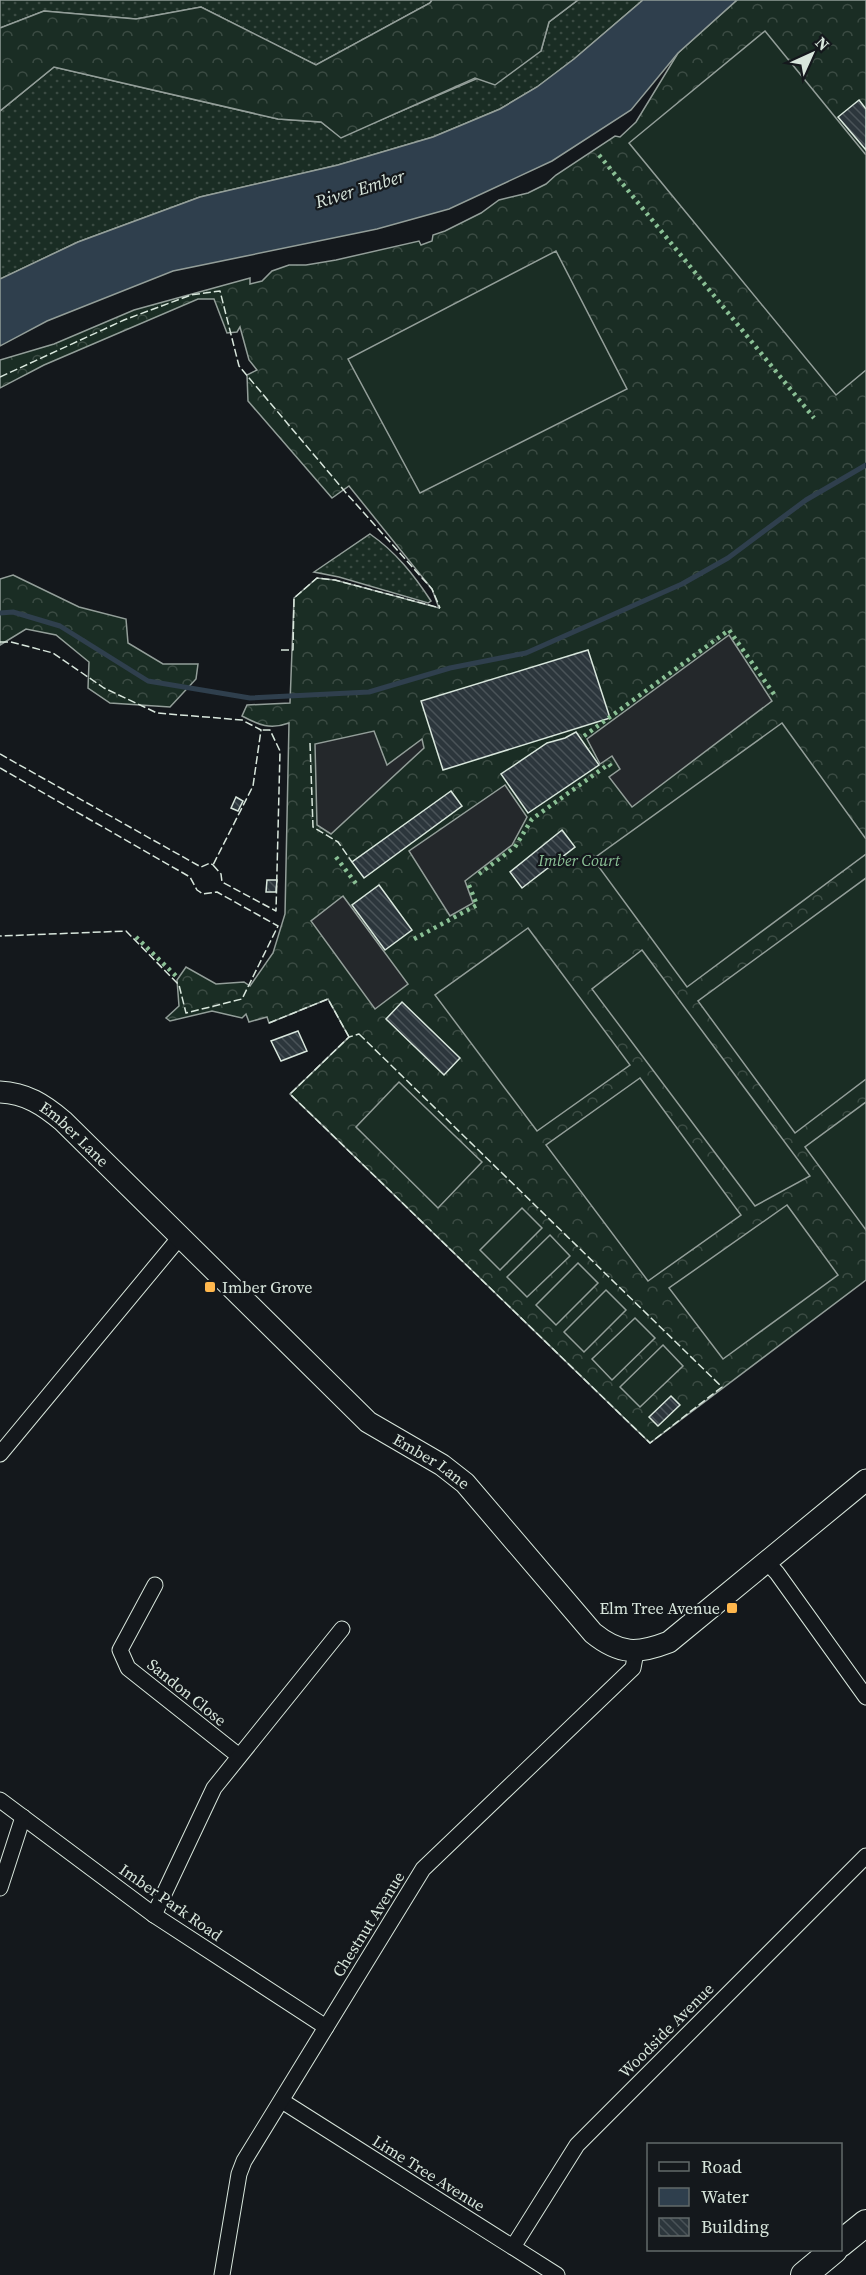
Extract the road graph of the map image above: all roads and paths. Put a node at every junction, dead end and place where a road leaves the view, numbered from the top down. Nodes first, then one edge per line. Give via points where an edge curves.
1 (0, 1092) edge
2 (180, 1237) junction
3 (0, 1454) edge
4 (866, 1480) edge
5 (766, 1561) junction
6 (155, 1585) dead end
7 (342, 1629) dead end
8 (636, 1652) junction
9 (866, 1697) edge
10 (239, 1756) junction
11 (0, 1800) edge
12 (23, 1817) junction
13 (866, 1856) edge
14 (0, 1888) edge
15 (154, 1915) junction
16 (326, 2027) junction
17 (282, 2101) junction
18 (866, 2223) edge
19 (842, 2242) edge
20 (513, 2247) junction
21 (833, 2251) edge
22 (222, 2275) edge
23 (557, 2275) edge
24 (804, 2275) edge

1 - 2 main road, Ember Lane via 34,1100 55,1114
2 - 3 street
2 - 8 main road, Ember Lane via 368,1422 465,1483 592,1633 616,1647
4 - 5 main road
5 - 8 main road via 677,1636
5 - 9 street
6 - 10 street, Sandon Close via 120,1650 128,1668
7 - 10 street
8 - 16 street, Chestnut Avenue via 633,1668 423,1869
10 - 15 street via 214,1788
11 - 12 street, Imber Park Road
12 - 14 street
12 - 15 street, Imber Park Road
13 - 20 street, Woodside Avenue via 577,2145
15 - 16 street, Imber Park Road
16 - 17 street, Chestnut Avenue
17 - 20 street, Lime Tree Avenue
17 - 22 street, Chestnut Avenue via 239,2174
18 - 19 highway
20 - 23 street, Lime Tree Avenue
21 - 24 highway

